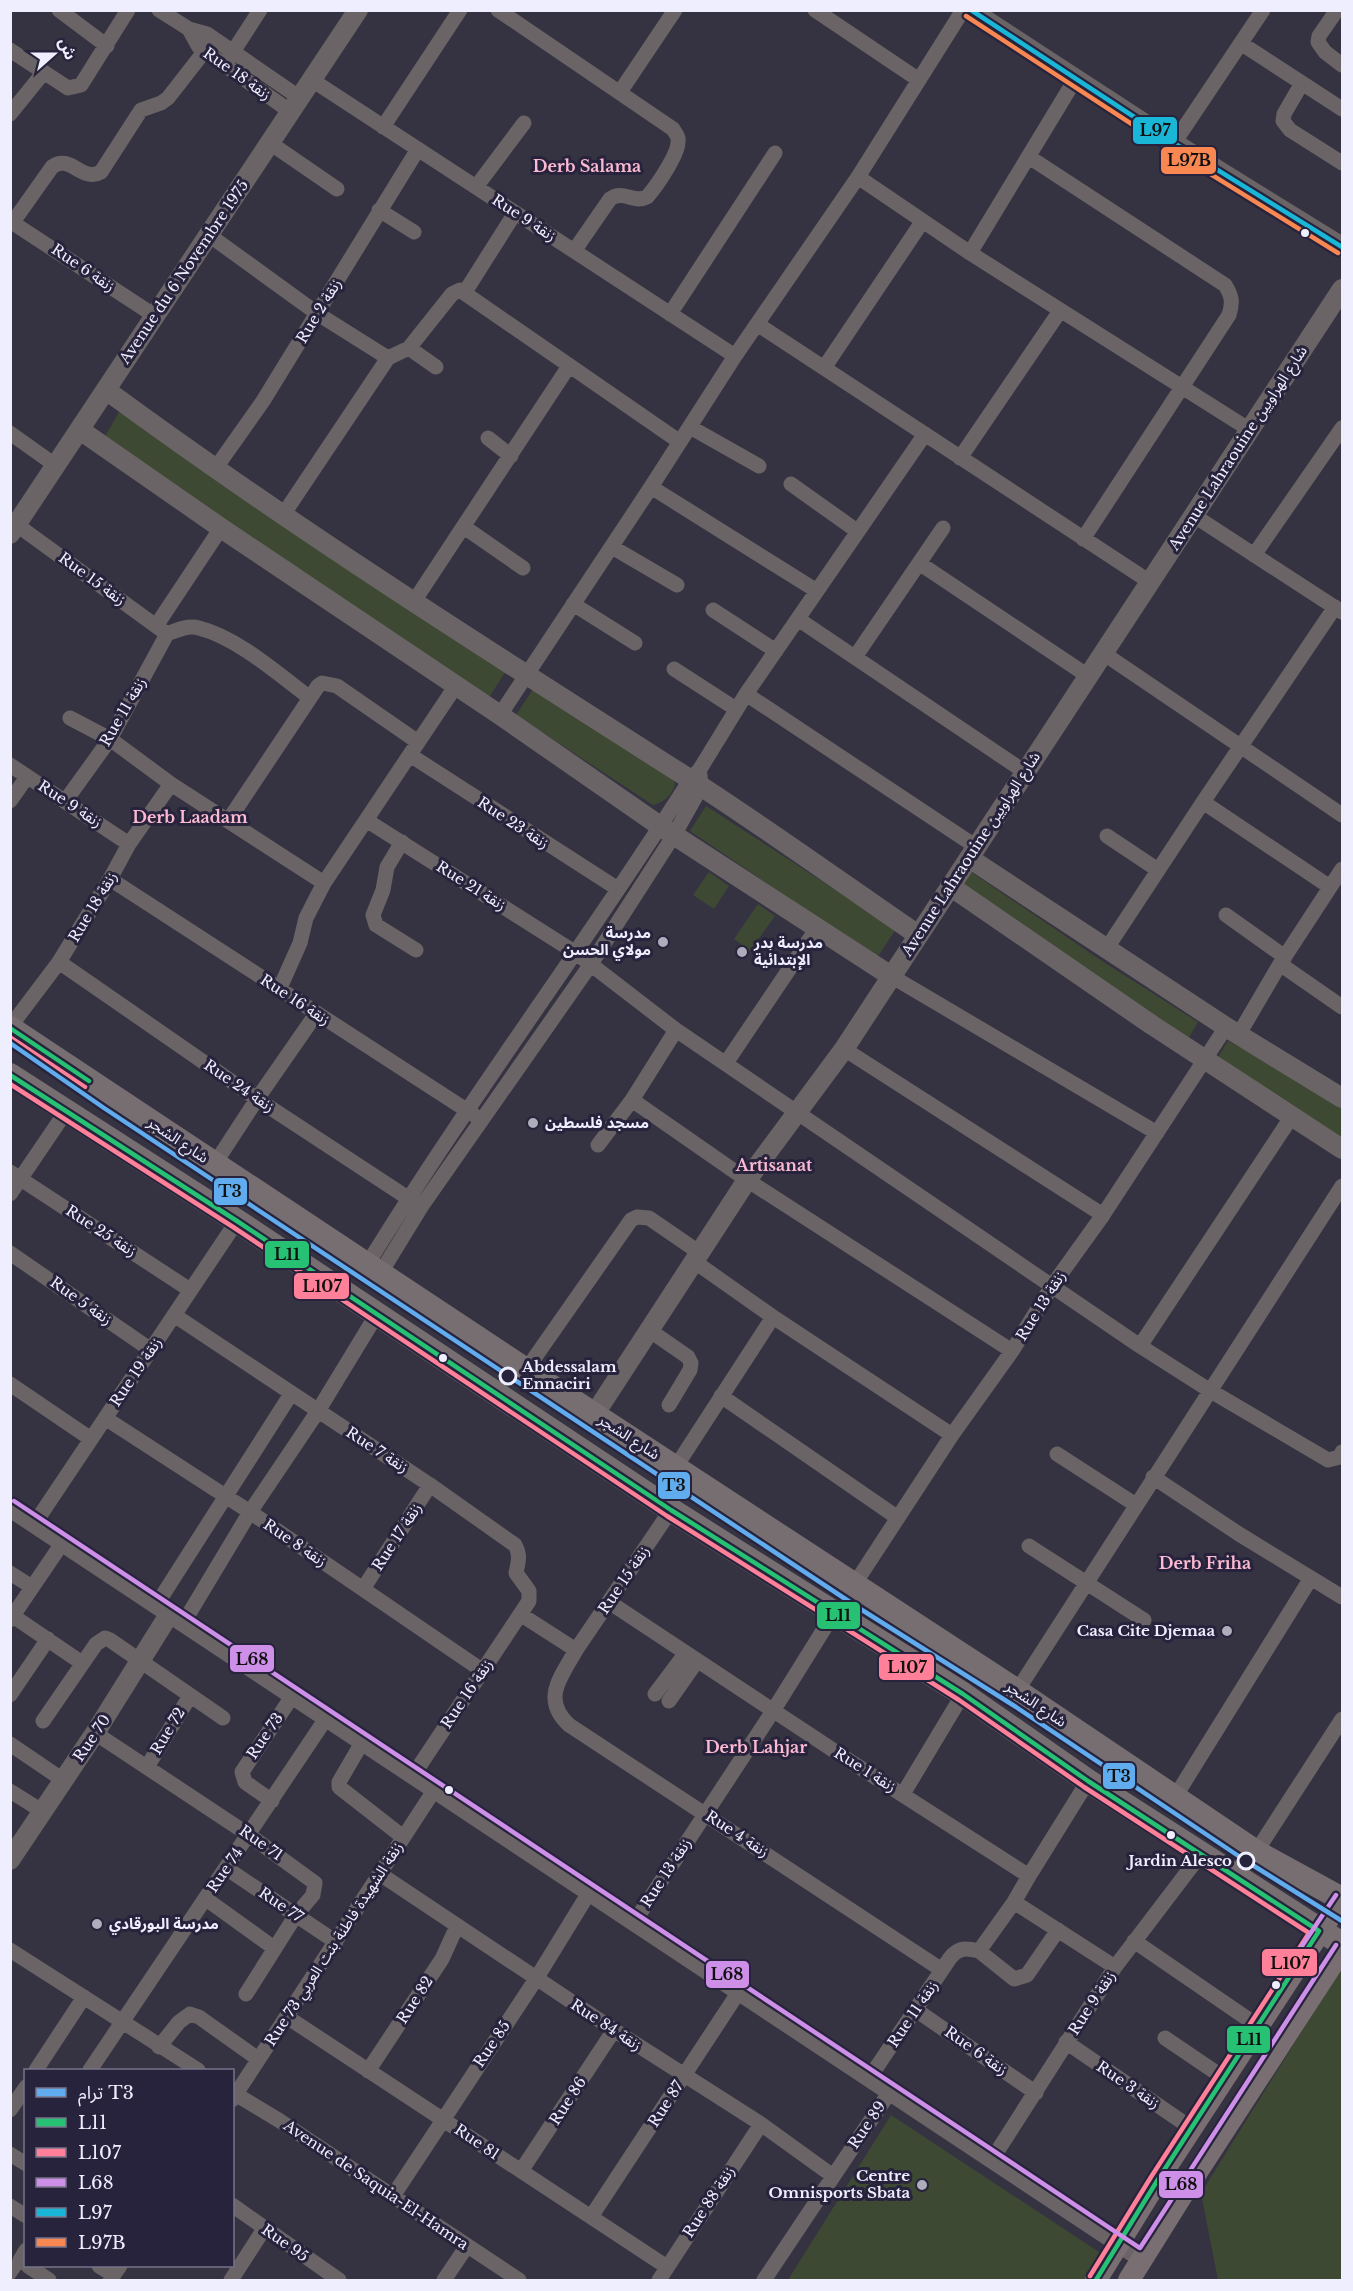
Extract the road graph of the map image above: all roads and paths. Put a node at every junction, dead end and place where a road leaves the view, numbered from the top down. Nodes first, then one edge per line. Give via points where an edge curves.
1 (59, 10) edge
2 (128, 10) edge
3 (159, 10) edge
4 (260, 10) edge
5 (358, 10) edge
6 (460, 10) edge
7 (498, 10) edge
8 (675, 10) edge
9 (815, 10) edge
10 (963, 10) edge
11 (970, 10) edge
12 (1263, 10) edge
13 (1337, 10) edge
14 (1242, 44) junction
15 (210, 45) junction
16 (107, 46) junction
17 (10, 50) edge
18 (233, 52) junction
19 (1342, 64) edge
20 (225, 65) junction
21 (44, 72) junction
22 (1077, 78) junction
23 (312, 80) junction
24 (919, 80) junction
25 (1302, 83) junction
26 (620, 92) junction
27 (296, 105) junction
28 (1342, 109) edge
29 (10, 114) edge
30 (524, 123) dead end
31 (383, 127) junction
32 (1174, 142) junction
33 (270, 143) junction
34 (418, 149) junction
35 (775, 153) dead end
36 (1029, 157) junction
37 (1342, 163) edge
38 (858, 177) junction
39 (476, 187) junction
40 (338, 189) dead end
41 (379, 210) junction
42 (515, 213) junction
43 (12, 221) edge
44 (922, 222) junction
45 (414, 232) dead end
46 (209, 236) junction
47 (1342, 247) edge
48 (574, 251) junction
49 (970, 253) junction
50 (1342, 289) edge
51 (465, 292) junction
52 (1060, 311) junction
53 (318, 314) junction
54 (670, 314) junction
55 (155, 316) junction
56 (757, 324) junction
57 (409, 348) junction
58 (735, 356) junction
59 (388, 358) junction
60 (569, 366) junction
61 (436, 367) dead end
62 (824, 368) junction
63 (1182, 389) junction
64 (106, 390) junction
65 (690, 427) junction
66 (1342, 428) edge
67 (80, 430) junction
68 (1250, 430) junction
69 (10, 434) edge
70 (925, 434) junction
71 (488, 438) dead end
72 (680, 442) junction
73 (511, 456) junction
74 (960, 458) junction
75 (55, 465) junction
76 (759, 466) dead end
77 (215, 469) junction
78 (791, 484) dead end
79 (651, 488) junction
80 (283, 515) junction
81 (1193, 515) junction
82 (464, 527) junction
83 (220, 528) junction
84 (944, 528) dead end
85 (14, 529) edge
86 (857, 531) junction
87 (1083, 539) junction
88 (612, 547) junction
89 (1254, 555) junction
90 (919, 563) junction
91 (523, 568) dead end
92 (1150, 582) junction
93 (677, 585) dead end
94 (817, 591) junction
95 (413, 603) junction
96 (573, 604) junction
97 (1339, 609) edge
98 (713, 610) dead end
99 (798, 619) junction
100 (162, 630) junction
101 (635, 643) dead end
102 (776, 651) junction
103 (1103, 653) junction
104 (855, 657) junction
105 (674, 669) dead end
106 (525, 675) junction
107 (1088, 676) junction
108 (455, 687) junction
109 (314, 692) junction
110 (746, 694) junction
111 (736, 709) junction
112 (500, 715) junction
113 (70, 718) dead end
114 (110, 739) junction
115 (1241, 746) junction
116 (414, 748) junction
117 (10, 765) edge
118 (1025, 772) junction
119 (27, 777) junction
120 (697, 779) junction
121 (171, 784) junction
122 (66, 800) junction
123 (10, 801) edge
124 (1203, 802) junction
125 (1342, 815) edge
126 (366, 820) junction
127 (228, 821) junction
128 (667, 831) junction
129 (1107, 837) dead end
130 (402, 842) junction
131 (129, 844) junction
132 (972, 852) junction
133 (1342, 869) edge
134 (1158, 870) junction
135 (110, 879) junction
136 (324, 883) junction
137 (950, 886) junction
138 (1330, 887) junction
139 (618, 889) junction
140 (1226, 915) dead end
141 (817, 928) junction
142 (918, 935) junction
143 (1107, 948) junction
144 (416, 950) dead end
145 (576, 953) junction
146 (1282, 961) junction
147 (59, 962) junction
148 (591, 964) junction
149 (891, 976) junction
150 (279, 990) junction
151 (1342, 1007) edge
152 (316, 1014) junction
153 (10, 1027) edge
154 (676, 1030) junction
155 (1232, 1031) junction
156 (844, 1048) junction
157 (1206, 1060) junction
158 (726, 1063) junction
159 (10, 1075) edge
160 (1342, 1098) edge
161 (257, 1099) junction
162 (633, 1100) junction
163 (67, 1110) junction
164 (466, 1111) junction
165 (797, 1112) junction
166 (1292, 1116) junction
167 (481, 1120) junction
168 (1157, 1133) junction
169 (598, 1145) dead end
170 (1342, 1149) edge
171 (214, 1165) junction
172 (16, 1176) edge
173 (747, 1180) junction
174 (1342, 1186) edge
175 (10, 1194) edge
176 (415, 1202) junction
177 (1103, 1215) junction
178 (237, 1221) junction
179 (10, 1253) edge
180 (697, 1258) junction
181 (374, 1269) junction
182 (1052, 1286) junction
183 (190, 1290) junction
184 (377, 1314) junction
185 (174, 1315) junction
186 (772, 1317) junction
187 (649, 1330) junction
188 (1140, 1346) junction
189 (151, 1350) junction
190 (1012, 1351) junction
191 (526, 1370) junction
192 (10, 1384) edge
193 (1209, 1390) junction
194 (291, 1394) junction
195 (721, 1396) junction
196 (669, 1405) dead end
197 (318, 1411) junction
198 (594, 1414) junction
199 (105, 1418) junction
200 (952, 1435) junction
201 (91, 1439) junction
202 (1342, 1452) edge
203 (1057, 1454) dead end
204 (675, 1468) junction
205 (1153, 1477) junction
206 (430, 1485) junction
207 (225, 1496) junction
208 (1136, 1505) junction
209 (10, 1507) edge
210 (671, 1510) junction
211 (250, 1512) junction
212 (898, 1518) junction
213 (35, 1523) junction
214 (63, 1542) junction
215 (1029, 1546) dead end
216 (10, 1573) edge
217 (1311, 1578) junction
218 (1086, 1583) junction
219 (854, 1585) junction
220 (32, 1587) junction
221 (363, 1589) junction
222 (1342, 1597) edge
223 (609, 1602) junction
224 (834, 1612) junction
225 (170, 1613) junction
226 (520, 1614) junction
227 (12, 1618) edge
228 (1144, 1620) dead end
229 (48, 1639) junction
230 (576, 1650) junction
231 (691, 1658) junction
232 (140, 1662) junction
233 (82, 1663) junction
234 (483, 1671) junction
235 (557, 1685) joint
236 (1017, 1691) junction
237 (963, 1694) junction
238 (10, 1695) edge
239 (293, 1695) junction
240 (190, 1696) junction
241 (662, 1697) dead end
242 (773, 1710) junction
243 (327, 1717) junction
244 (223, 1718) dead end
245 (1342, 1719) edge
246 (43, 1721) dead end
247 (95, 1733) junction
248 (363, 1741) junction
249 (10, 1744) edge
250 (147, 1767) junction
251 (414, 1774) junction
252 (63, 1780) junction
253 (1088, 1782) junction
254 (435, 1789) junction
255 (10, 1791) edge
256 (903, 1794) junction
257 (1175, 1797) junction
258 (272, 1801) junction
259 (42, 1811) junction
260 (704, 1813) junction
261 (249, 1835) junction
262 (403, 1837) junction
263 (1256, 1852) junction
264 (1201, 1854) junction
265 (10, 1860) edge
266 (226, 1868) junction
267 (380, 1874) junction
268 (1029, 1876) junction
269 (590, 1891) junction
270 (206, 1899) junction
271 (1342, 1899) edge
272 (1014, 1902) junction
273 (296, 1915) junction
274 (635, 1921) junction
275 (457, 1926) junction
276 (1058, 1930) junction
277 (1319, 1931) junction
278 (1134, 1941) junction
279 (336, 1942) junction
280 (1342, 1947) edge
281 (274, 1948) junction
282 (10, 1950) edge
283 (979, 1951) junction
284 (1115, 1967) junction
285 (942, 1970) junction
286 (536, 1979) junction
287 (740, 1990) junction
288 (246, 1994) dead end
289 (84, 1997) junction
290 (916, 2010) junction
291 (287, 2017) junction
292 (121, 2022) junction
293 (1258, 2026) junction
294 (614, 2030) junction
295 (1165, 2038) dead end
296 (1066, 2042) junction
297 (159, 2047) junction
298 (258, 2059) junction
299 (37, 2069) edge
300 (91, 2069) edge
301 (196, 2069) edge
302 (368, 2071) junction
303 (685, 2075) junction
304 (870, 2077) junction
305 (1224, 2078) junction
306 (24, 2090) edge
307 (891, 2090) junction
308 (1036, 2093) junction
309 (234, 2095) edge
310 (11, 2108) edge
311 (443, 2119) junction
312 (760, 2124) junction
313 (1191, 2128) junction
314 (10, 2154) edge
315 (993, 2158) junction
316 (24, 2163) edge
317 (521, 2171) junction
318 (833, 2176) junction
319 (393, 2196) junction
320 (10, 2206) edge
321 (234, 2206) edge
322 (24, 2215) edge
323 (591, 2217) junction
324 (264, 2229) junction
325 (1119, 2241) junction
326 (467, 2246) junction
327 (1142, 2258) junction
328 (24, 2261) edge
329 (33, 2267) edge
330 (667, 2267) junction
331 (10, 2275) edge
332 (49, 2280) edge
333 (231, 2280) edge
334 (339, 2280) edge
335 (444, 2280) edge
336 (519, 2280) edge
337 (659, 2280) edge
338 (764, 2280) edge
339 (1096, 2280) edge
340 (1129, 2280) edge

1 - 16 street
2 - 16 street
3 - 15 street, Rue 18 زنقة via 189,29 199,47
4 - 18 street
5 - 23 street, Avenue du 6 Novembre 1975
6 - 31 street
7 - 26 street
8 - 26 street
9 - 24 street
10 - 24 street
11 - 22 street
12 - 14 street
13 - 19 street via 1318,42
14 - 25 street
14 - 32 street
15 - 18 street, Rue 18 زنقة
15 - 20 street, Rue 18 زنقة
15 - 43 street via 168,98 141,110 101,172 87,175 59,162
16 - 21 street via 81,85 68,88
17 - 21 street
18 - 20 street
18 - 27 street, Rue 18 زنقة
20 - 27 street, Rue 18 زنقة
21 - 29 street
22 - 32 street
22 - 36 street
23 - 27 street, Avenue du 6 Novembre 1975
23 - 31 street, Rue 9 زنقة
24 - 38 street
25 - 28 street
25 - 37 street via 1283,121 1290,130
26 - 48 street via 673,129 679,145 647,197 615,195
27 - 33 street, Avenue du 6 Novembre 1975
30 - 39 street
31 - 34 street, Rue 9 زنقة
32 - 47 street
33 - 40 street
33 - 46 street, Avenue du 6 Novembre 1975
34 - 39 street, Rue 9 زنقة
34 - 41 street, Rue 2 زنقة
35 - 54 street
36 - 49 street
36 - 63 street via 1225,285 1232,296 1229,315
38 - 44 street
38 - 56 street
39 - 42 street, Rue 9 زنقة
41 - 45 street
41 - 53 street, Rue 2 زنقة
42 - 48 street, Rue 9 زنقة
42 - 51 street
43 - 55 street, Rue 6 زنقة
44 - 49 street
44 - 62 street
46 - 53 street
46 - 55 street, Avenue du 6 Novembre 1975
48 - 54 street, Rue 9 زنقة
49 - 52 street
50 - 68 street, Avenue Lahraouine شارع الهراويين
51 - 57 street via 452,294
51 - 60 street
52 - 63 street
52 - 74 street
53 - 59 street
53 - 77 street, Rue 2 زنقة
54 - 58 street, Rue 9 زنقة
55 - 64 street, Avenue du 6 Novembre 1975
56 - 58 street
56 - 62 street
57 - 59 street
57 - 61 street
58 - 65 street
59 - 80 street
60 - 72 street
60 - 73 street
62 - 70 street
63 - 68 street
63 - 87 street
64 - 67 street, Avenue du 6 Novembre 1975
64 - 77 street
65 - 72 street
65 - 76 street
66 - 89 street
67 - 75 street, Avenue du 6 Novembre 1975
67 - 83 street
68 - 81 street, Avenue Lahraouine شارع الهراويين
69 - 75 street
70 - 74 street
70 - 86 street
71 - 73 street
72 - 79 street
73 - 82 street
74 - 87 street
75 - 85 street, Avenue du 6 Novembre 1975
77 - 80 street
78 - 86 street
79 - 88 street
79 - 94 street
80 - 95 street
81 - 89 street
81 - 92 street, Avenue Lahraouine شارع الهراويين
82 - 91 street
82 - 95 street
83 - 100 street, Rue 11 زنقة
83 - 108 street
84 - 90 street
85 - 100 street, Rue 15 زنقة
86 - 94 street
87 - 92 street
88 - 93 street
88 - 96 street
89 - 97 street
90 - 104 street
90 - 107 street
92 - 103 street, Avenue Lahraouine شارع الهراويين
94 - 99 street
95 - 106 street
96 - 101 street
96 - 106 street
97 - 115 street
98 - 102 street
99 - 102 street
99 - 104 street
100 - 109 street via 197,627 243,649
100 - 114 street, Rue 11 زنقة
102 - 110 street
103 - 107 street, Avenue Lahraouine شارع الهراويين
103 - 115 street
104 - 118 street
105 - 111 street
106 - 112 street
106 - 120 street
107 - 118 street, Avenue Lahraouine شارع الهراويين
108 - 112 street
108 - 116 street
109 - 116 street via 322,683 337,686
109 - 127 street
110 - 111 street
110 - 132 street
111 - 120 street
112 - 128 street
113 - 114 street
114 - 121 street
114 - 122 street, Rue 11 زنقة
115 - 124 street
115 - 125 street
116 - 126 street
116 - 139 street, Rue 23 زنقة
117 - 119 street, Rue 9 زنقة
118 - 132 street, Avenue Lahraouine شارع الهراويين
119 - 122 street, Rue 9 زنقة
119 - 123 street
120 - 128 street
120 - 142 street
121 - 127 street
121 - 131 street, Rue 18 زنقة
122 - 131 street, Rue 9 زنقة
124 - 134 street
124 - 138 street
126 - 130 street, Rue 21 زنقة
126 - 136 street
127 - 136 street
128 - 139 street
128 - 141 street
128 - 148 street
129 - 134 street
130 - 144 street via 387,867 373,915 376,925
130 - 145 street, Rue 21 زنقة
131 - 135 street, Rue 18 زنقة
132 - 137 street, Avenue Lahraouine شارع الهراويين
132 - 143 street
133 - 138 street, Rue 13 زنقة
134 - 143 street
135 - 147 street, Rue 18 زنقة
135 - 150 street, Rue 16 زنقة
136 - 150 street via 306,918 300,943
137 - 142 street, Avenue Lahraouine شارع الهراويين
137 - 157 street
138 - 146 street, Rue 13 زنقة
139 - 145 street
140 - 146 street
141 - 149 street
141 - 158 street
142 - 149 street, Avenue Lahraouine شارع الهراويين
143 - 155 street
145 - 148 street, Rue 21 زنقة
145 - 164 street
146 - 151 street
146 - 155 street, Rue 13 زنقة
147 - 153 street, Rue 18 زنقة
147 - 161 street, Rue 24 زنقة
148 - 154 street, Rue 21 زنقة
148 - 167 street
149 - 156 street, Avenue Lahraouine شارع الهراويين
149 - 168 street
150 - 152 street, Rue 16 زنقة
152 - 161 street
152 - 164 street, Rue 16 زنقة
153 - 171 main road, شارع الشجر
154 - 158 street, Rue 21 زنقة
154 - 162 street
155 - 157 street, Rue 13 زنقة
155 - 160 street
156 - 165 street, Avenue Lahraouine شارع الهراويين
156 - 177 street
157 - 166 street
157 - 168 street, Rue 13 زنقة
158 - 165 street, Rue 21 زنقة
159 - 163 main road
161 - 171 street
161 - 176 street, Rue 24 زنقة
162 - 169 street
162 - 173 street
163 - 172 street
163 - 178 main road
164 - 167 street, Rue 16 زنقة
164 - 176 street
165 - 173 street, Avenue Lahraouine شارع الهراويين
165 - 182 street, Rue 21 زنقة
166 - 170 street
166 - 188 street
167 - 176 street
168 - 177 street, Rue 13 زنقة
171 - 181 main road, شارع الشجر
172 - 175 street
172 - 183 street, Rue 25 زنقة
173 - 180 street, Avenue Lahraouine شارع الهراويين
173 - 190 street
174 - 193 street
176 - 181 street
177 - 182 street, Rue 13 زنقة
178 - 183 street, Rue 19 زنقة
178 - 184 main road
179 - 189 street, Rue 5 زنقة
180 - 186 street
180 - 187 street, Avenue Lahraouine شارع الهراويين
180 - 191 street via 649,1218 637,1216
181 - 191 main road, شارع الشجر
182 - 188 street, Rue 21 زنقة
182 - 190 street, Rue 13 زنقة
183 - 185 street, Rue 19 زنقة
184 - 197 street
184 - 210 main road
185 - 189 street, Rue 19 زنقة
185 - 194 street, Rue 7 زنقة
186 - 195 street
186 - 200 street
187 - 196 street via 688,1356 691,1363
187 - 198 street, Avenue Lahraouine شارع الهراويين
188 - 193 street, Rue 21 زنقة
189 - 199 street, Rue 19 زنقة
190 - 200 street, Rue 13 زنقة
191 - 198 main road, شارع الشجر
192 - 201 street
193 - 202 street, Rue 21 زنقة via 1328,1460 1340,1457
193 - 205 street
194 - 197 street, Rue 7 زنقة
194 - 207 street
195 - 204 street
195 - 212 street
197 - 206 street, Rue 7 زنقة
197 - 211 street
198 - 204 main road, شارع الشجر
199 - 201 street, Rue 19 زنقة
199 - 207 street, Rue 8 زنقة
200 - 212 street, Rue 13 زنقة
201 - 213 street, Rue 19 زنقة
203 - 208 street
204 - 219 main road, شارع الشجر
205 - 208 street
205 - 217 street
206 - 221 street, Rue 17 زنقة
206 - 226 street, Rue 7 زنقة via 515,1545 520,1560 517,1578 530,1596
207 - 211 street, Rue 8 زنقة
207 - 225 street
208 - 218 street
209 - 213 street
210 - 223 street, Rue 15 زنقة
210 - 224 main road
211 - 221 street, Rue 8 زنقة
211 - 225 street
212 - 219 street, Rue 13 زنقة
213 - 214 street
214 - 220 street
214 - 225 street
215 - 218 street
216 - 220 street
217 - 222 street
217 - 257 street
218 - 228 street
218 - 236 street
219 - 236 main road, شارع الشجر
220 - 227 street
221 - 234 street, Rue 8 زنقة
223 - 230 street, Rue 15 زنقة
223 - 231 street, Rue 1 زنقة
224 - 237 main road
224 - 242 street, Rue 13 زنقة
225 - 232 street, Rue 70
225 - 239 street
226 - 230 street
226 - 234 street, Rue 16 زنقة
227 - 229 street
229 - 233 street
229 - 238 street
230 - 235 street, Rue 15 زنقة
231 - 241 street
231 - 242 street, Rue 1 زنقة
232 - 233 street, Rue 72 via 105,1638
232 - 240 street, Rue 72
232 - 247 street, Rue 70
233 - 246 street
234 - 251 street, Rue 16 زنقة
235 - 260 street, Rue 4 زنقة via 555,1708 569,1725
236 - 257 main road, شارع الشجر
237 - 253 main road
237 - 256 street
239 - 243 street
239 - 258 street, Rue 73 via 242,1772 245,1782
240 - 244 street, Rue 72
240 - 250 street, Rue 72
242 - 256 street, Rue 1 زنقة
242 - 260 street, Rue 13 زنقة
243 - 248 street
243 - 258 street, Rue 74
245 - 263 street
247 - 250 street, Rue 71
247 - 252 street, Rue 70
248 - 251 street
248 - 262 street via 339,1787
249 - 252 street
250 - 261 street, Rue 71
251 - 254 street
252 - 259 street, Rue 70
253 - 264 main road
253 - 268 street
254 - 262 street, Rue 73 زنقة الشهيدة فاطنة بنت العربي
254 - 269 street
255 - 259 street
256 - 268 street, Rue 1 زنقة
257 - 263 main road, شارع الشجر
258 - 261 street, Rue 74
259 - 265 street, Rue 70
260 - 274 street, Rue 13 زنقة
260 - 285 street, Rue 4 زنقة
261 - 266 street, Rue 74
261 - 273 street, Rue 71 via 315,1883 313,1895
262 - 267 street, Rue 73 زنقة الشهيدة فاطنة بنت العربي
263 - 271 main road, شارع الشجر
264 - 277 main road
264 - 278 street, Rue 9 زنقة
266 - 270 street, Rue 74
266 - 273 street, Rue 77
267 - 275 street, Rue 84 زنقة
267 - 279 street, Rue 73 زنقة الشهيدة فاطنة بنت العربي
268 - 272 street
269 - 274 street
269 - 286 street, Rue 85
270 - 281 street
270 - 292 street, Rue 74
271 - 277 main road
272 - 276 street
272 - 283 street
273 - 279 street, Rue 77
273 - 281 street, Rue 71
274 - 287 street
275 - 286 street, Rue 84 زنقة
275 - 302 street, Rue 82 via 442,1959
276 - 283 street via 1028,1975 1021,1978 1014,1979
276 - 284 street
277 - 280 main road
277 - 293 main road
278 - 284 street, Rue 9 زنقة
278 - 293 street
279 - 291 street, Rue 73 زنقة الشهيدة فاطنة بنت العربي
280 - 327 main road
281 - 288 street, Rue 71
282 - 289 street
283 - 285 street, Rue 11 زنقة via 965,1948 955,1952
284 - 296 street, Rue 9 زنقة
285 - 290 street, Rue 11 زنقة
286 - 294 street, Rue 84 زنقة
286 - 311 street, Rue 85
287 - 303 street, Rue 87
287 - 304 street
289 - 292 street
289 - 299 street
290 - 304 street, Rue 11 زنقة
290 - 308 street, Rue 6 زنقة
291 - 298 street, Rue 73 زنقة الشهيدة فاطنة بنت العربي
291 - 302 street, Rue 81
292 - 297 street
292 - 300 street, Rue 74
293 - 305 main road
294 - 303 street, Rue 84 زنقة
294 - 317 street, Rue 86
295 - 305 street
296 - 308 street, Rue 9 زنقة
296 - 313 street, Rue 3 زنقة
297 - 298 street via 190,2014
297 - 301 street
298 - 309 street, Rue 73 زنقة الشهيدة فاطنة بنت العربي
302 - 311 street, Rue 81
303 - 312 street, Rue 84 زنقة
303 - 323 street, Rue 87
304 - 307 street
305 - 313 main road
306 - 310 street
307 - 315 street
307 - 318 street, Rue 89
308 - 315 street, Rue 9 زنقة
309 - 319 street, Avenue de Saquia-El-Hamra
311 - 317 street, Rue 81
311 - 319 street, Rue 85
312 - 318 street, Rue 84 زنقة
312 - 330 street, Rue 88 زنقة
313 - 325 main road
314 - 316 street
315 - 325 street
317 - 323 street, Rue 81
318 - 338 street, Rue 89
319 - 326 street, Avenue de Saquia-El-Hamra
320 - 322 street
321 - 324 street, Rue 95
323 - 330 street, Rue 81
324 - 333 street
324 - 334 street, Rue 95
325 - 327 street
325 - 339 main road
326 - 335 street
326 - 336 street, Avenue de Saquia-El-Hamra
327 - 340 main road
328 - 331 street
329 - 332 street
330 - 337 street, Rue 88 زنقة

